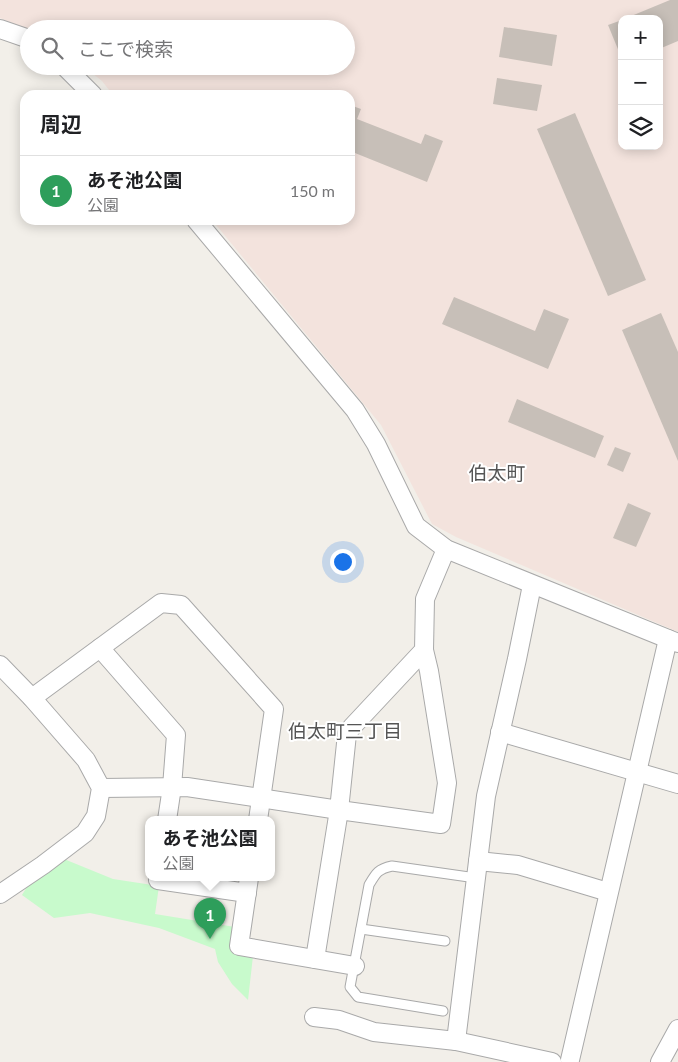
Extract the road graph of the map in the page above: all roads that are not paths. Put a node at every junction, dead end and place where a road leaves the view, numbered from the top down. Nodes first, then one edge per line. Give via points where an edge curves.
1 (0, 29) edge
2 (20, 36) edge
3 (73, 75) edge
4 (88, 90) edge
5 (200, 225) edge
6 (446, 549) junction
7 (532, 585) junction
8 (673, 641) edge
9 (100, 648) junction
10 (424, 650) junction
11 (0, 665) edge
12 (32, 698) junction
13 (500, 732) junction
14 (636, 772) junction
15 (678, 784) edge
16 (172, 787) junction
17 (101, 788) junction
18 (262, 799) junction
19 (339, 810) junction
20 (168, 816) edge
21 (259, 816) edge
22 (477, 870) junction
23 (173, 881) edge
24 (248, 886) edge
25 (608, 892) junction
26 (0, 894) edge
27 (361, 929) junction
28 (445, 941) dead end
29 (315, 960) junction
30 (354, 966) junction
31 (443, 1011) dead end
32 (314, 1017) dead end
33 (678, 1029) edge
34 (456, 1041) junction
35 (526, 1059) edge
36 (565, 1062) edge
37 (660, 1062) edge

1 - 2 street
3 - 4 street
5 - 6 street via 354,410 376,444 416,526
6 - 7 street
6 - 10 street via 426,598
7 - 8 street
7 - 13 street
8 - 14 street
9 - 12 street
9 - 16 street via 176,735
9 - 18 street via 161,603 181,605 274,709
10 - 19 street via 347,734
10 - 19 street via 447,783 441,824
11 - 12 street
12 - 17 street via 86,760
13 - 14 street
13 - 22 street via 486,796
14 - 15 street
14 - 25 street
16 - 17 street
16 - 18 street
16 - 20 street
17 - 26 street via 96,816 85,832
18 - 19 street
18 - 21 street
19 - 29 street
22 - 25 street via 518,865
22 - 27 lane via 382,868 369,885
22 - 34 street
23 - 24 street
24 - 29 street via 239,946
25 - 36 street
27 - 28 lane
27 - 30 lane
29 - 30 street
30 - 31 lane via 350,987 358,997
32 - 34 street via 339,1020 374,1032
33 - 37 street
34 - 35 street
35 - 36 street

